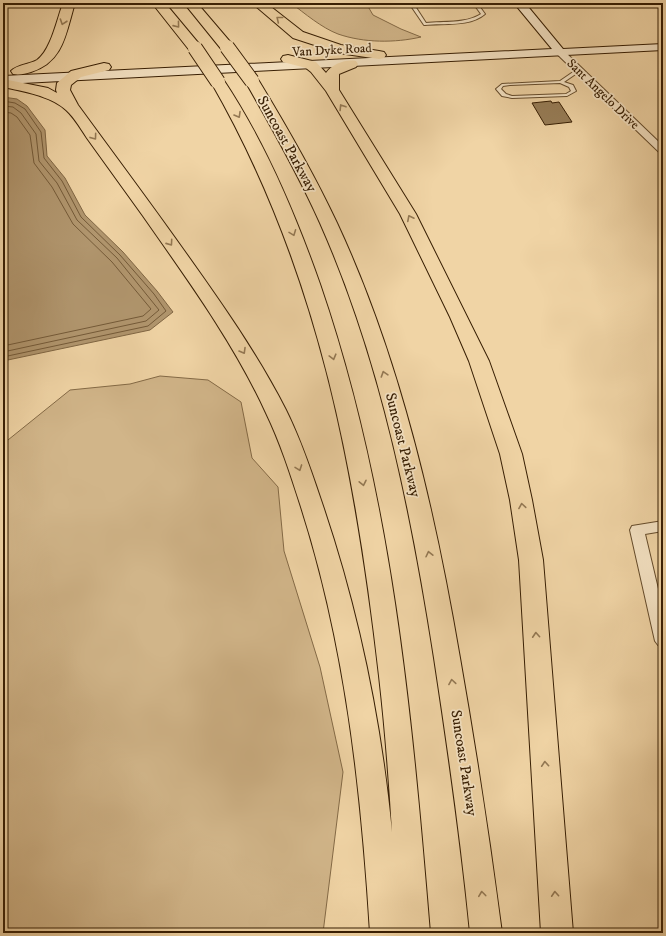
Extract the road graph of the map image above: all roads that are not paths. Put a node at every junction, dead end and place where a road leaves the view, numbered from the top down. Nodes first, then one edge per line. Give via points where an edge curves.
1 (69, 3) edge
2 (158, 3) edge
3 (190, 3) edge
4 (258, 3) edge
5 (411, 3) edge
6 (475, 3) edge
7 (519, 3) edge
8 (298, 35) junction
9 (663, 41) edge
10 (663, 48) edge
11 (557, 50) junction
12 (52, 53) junction
13 (379, 55) junction
14 (299, 61) junction
15 (351, 64) junction
16 (104, 67) joint
17 (275, 67) joint
18 (18, 71) junction
19 (578, 71) junction
20 (3, 72) edge
21 (74, 74) junction
22 (3, 80) edge
23 (561, 82) junction
24 (3, 83) edge
25 (332, 90) junction
26 (71, 106) junction
27 (663, 151) edge
28 (663, 526) edge
29 (663, 641) edge
30 (386, 933) edge
31 (414, 933) edge
32 (486, 933) edge
33 (557, 933) edge

1 -> 12 highway
2 -> 31 highway, Suncoast Parkway, bridge via 195,48 218,82 252,142 304,261 325,329 346,408 369,514 384,614 402,764
32 -> 3 highway, Suncoast Parkway, bridge via 473,818 431,560 389,388 358,293 326,216 285,135 252,81
8 -> 4 highway
5 - 6 lane via 425,24 478,18 483,14
7 - 11 main road
8 - 13 highway via 339,48
8 - 14 highway via 306,48
9 - 11 main road, Van Dyke Road
10 - 11 main road, Van Dyke Road
11 - 13 main road, Van Dyke Road
11 - 15 main road, Van Dyke Road
11 - 19 street, Sant Angelo Drive
12 - 18 highway via 39,65
12 - 21 highway via 54,63
13 - 14 main road, Van Dyke Road
14 - 15 main road, Van Dyke Road
14 - 16 main road, Van Dyke Road
14 - 17 highway
14 - 25 highway via 316,69
15 - 25 highway via 332,73
16 - 21 highway
17 - 21 main road, Van Dyke Road
18 - 20 main road, Van Dyke Road
18 - 21 main road, Van Dyke Road
19 - 23 lane
19 - 27 street, Sant Angelo Drive
21 - 22 main road, Van Dyke Road
21 - 26 highway via 63,87
23 - 23 lane via 510,84 498,89 504,95 512,97 572,94 574,91 571,86
24 - 26 highway via 43,91
33 -> 25 highway via 530,560 511,454 479,361 418,233
26 -> 30 highway via 233,334 277,414 297,464 328,553 354,667 378,826
28 - 29 street via 637,530

